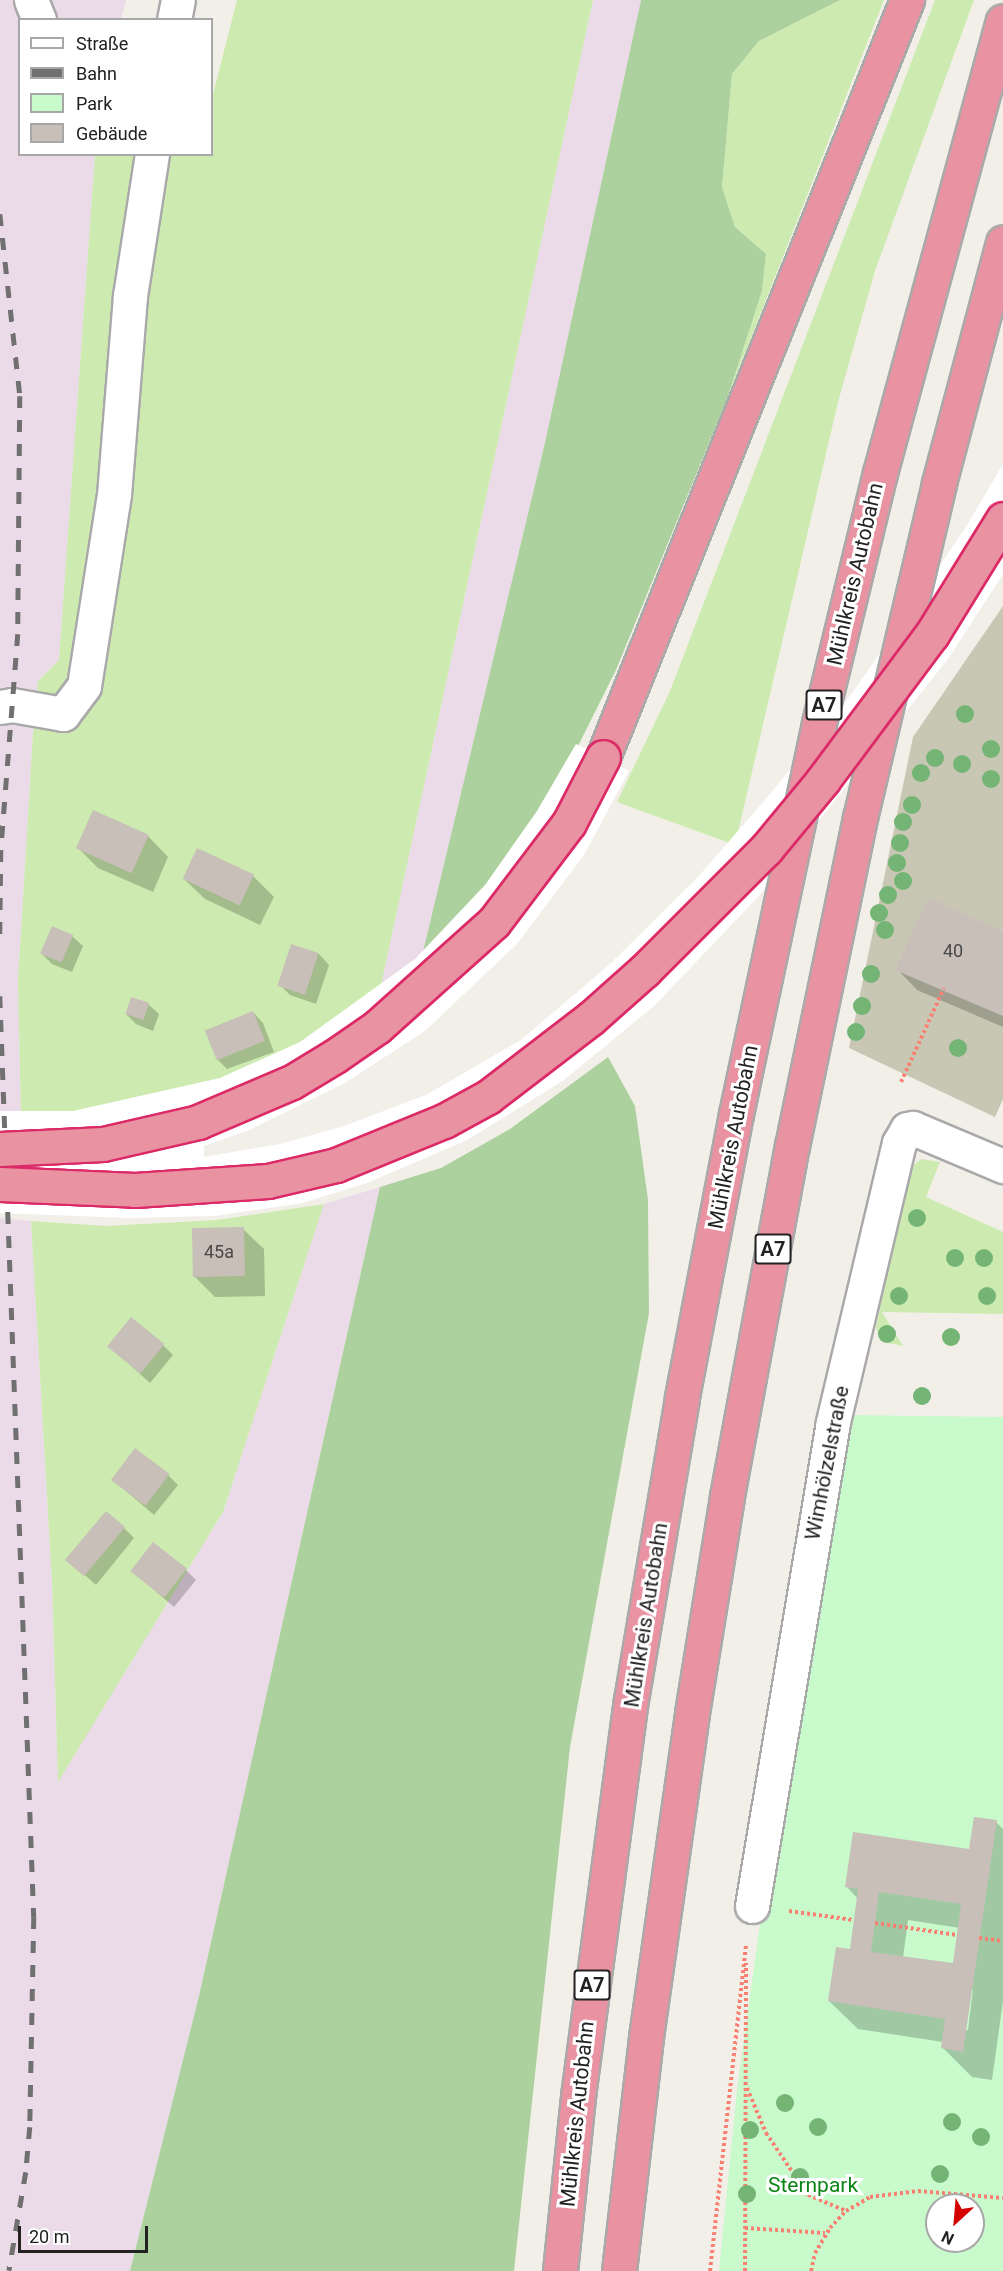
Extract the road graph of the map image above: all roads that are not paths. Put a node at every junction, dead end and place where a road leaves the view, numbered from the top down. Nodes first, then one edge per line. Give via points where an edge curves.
1 (31, 0) edge
2 (53, 0) edge
3 (178, 0) edge
4 (907, 0) edge
5 (38, 18) edge
6 (48, 18) edge
7 (174, 18) edge
8 (1003, 21) edge
9 (152, 156) edge
10 (1003, 242) edge
11 (1003, 519) edge
12 (0, 707) edge
13 (0, 1149) edge
14 (1003, 1166) edge
15 (0, 1184) edge
16 (752, 1906) road end
17 (560, 2271) edge
18 (619, 2271) edge

1 - 5 street
2 - 6 street
3 - 7 street
4 - 13 highway, bridge via 603,757 569,823 494,922 377,1027 292,1082 198,1122 103,1144
8 - 17 highway, Mühlkreis Autobahn / A7 via 880,472 819,723 736,1114 682,1397 631,1700 579,2085
9 - 12 street via 130,296 114,495 84,686 63,714 12,705
10 - 18 highway, A7 via 939,483 860,818 790,1158 727,1496 692,1713 646,2037
11 - 15 highway, bridge via 932,633 823,780 766,849 645,970 591,1018 488,1097 444,1121 336,1165 268,1181 135,1190
14 - 16 street, Wimhölzelstraße via 913,1128 907,1129 899,1143 832,1426

